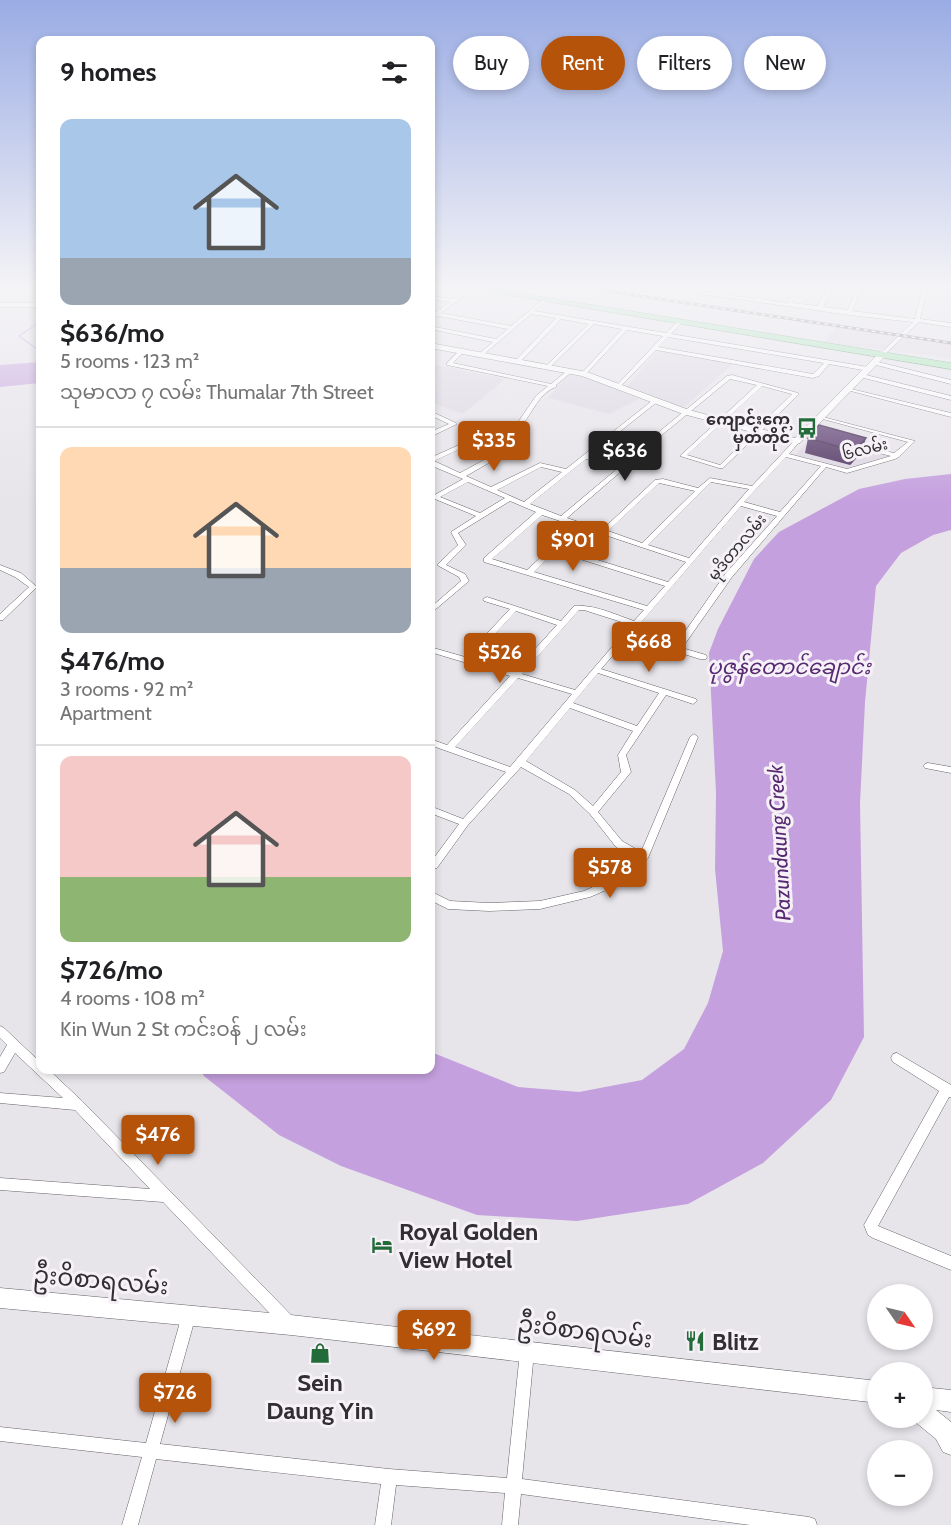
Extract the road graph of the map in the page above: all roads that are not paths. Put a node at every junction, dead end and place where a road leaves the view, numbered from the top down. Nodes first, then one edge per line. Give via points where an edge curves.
1 (454, 359) edge
2 (514, 359) edge
3 (556, 359) edge
4 (598, 359) edge
5 (644, 359) edge
6 (719, 359) edge
7 (804, 359) edge
8 (854, 359) edge
9 (856, 359) edge
10 (878, 359) edge
11 (519, 360) joint
12 (951, 361) edge
13 (827, 363) junction
14 (874, 363) junction
15 (549, 366) junction
16 (951, 366) edge
17 (570, 371) junction
18 (584, 374) junction
19 (951, 382) edge
20 (761, 384) junction
21 (554, 386) junction
22 (619, 386) junction
23 (849, 389) junction
24 (951, 398) edge
25 (655, 401) junction
26 (686, 412) junction
27 (435, 415) edge
28 (951, 415) edge
29 (821, 417) junction
30 (721, 422) junction
31 (757, 431) junction
32 (806, 432) junction
33 (435, 433) edge
34 (818, 435) edge
35 (609, 438) junction
36 (793, 440) junction
37 (494, 441) junction
38 (840, 441) edge
39 (786, 455) junction
40 (897, 456) junction
41 (585, 457) junction
42 (435, 462) edge
43 (435, 465) edge
44 (824, 466) junction
45 (567, 471) junction
46 (464, 478) junction
47 (754, 488) junction
48 (491, 490) junction
49 (699, 490) junction
50 (435, 497) edge
51 (510, 498) junction
52 (435, 499) edge
53 (740, 503) junction
54 (525, 505) junction
55 (541, 512) junction
56 (480, 515) junction
57 (781, 515) junction
58 (562, 519) junction
59 (580, 525) junction
60 (603, 532) junction
61 (643, 546) junction
62 (555, 549) junction
63 (691, 561) junction
64 (1, 568) edge
65 (529, 572) junction
66 (670, 585) junction
67 (487, 599) dead end
68 (435, 608) edge
69 (515, 608) junction
70 (649, 609) junction
71 (0, 618) edge
72 (562, 624) junction
73 (636, 624) junction
74 (627, 634) junction
75 (677, 649) junction
76 (435, 651) edge
77 (703, 657) dead end
78 (466, 660) junction
79 (597, 670) junction
80 (516, 675) junction
81 (664, 692) junction
82 (577, 693) junction
83 (693, 701) dead end
84 (568, 704) junction
85 (639, 730) junction
86 (694, 736) dead end
87 (435, 744) edge
88 (449, 748) junction
89 (520, 762) junction
90 (928, 766) dead end
91 (951, 770) edge
92 (512, 771) junction
93 (435, 811) edge
94 (593, 812) junction
95 (465, 823) junction
96 (643, 858) junction
97 (435, 864) edge
98 (435, 898) edge
99 (0, 1031) edge
100 (14, 1044) junction
101 (897, 1058) dead end
102 (36, 1065) edge
103 (0, 1068) edge
104 (45, 1074) edge
105 (949, 1091) edge
106 (0, 1098) edge
107 (78, 1105) junction
108 (0, 1184) edge
109 (165, 1196) junction
110 (951, 1263) edge
111 (0, 1298) edge
112 (189, 1315) junction
113 (291, 1325) junction
114 (527, 1352) junction
115 (867, 1392) edge
116 (933, 1399) edge
117 (951, 1401) edge
118 (933, 1422) edge
119 (0, 1434) edge
120 (951, 1444) edge
121 (150, 1451) junction
122 (389, 1477) junction
123 (515, 1486) junction
124 (129, 1525) edge
125 (383, 1525) edge
126 (510, 1525) edge
127 (809, 1525) edge

1 - 21 street via 449,364
2 - 11 main road
3 - 15 street
4 - 18 street
5 - 22 street
6 - 13 street via 816,376
7 - 13 street
8 - 14 main road
9 - 14 main road
10 - 14 street
11 - 15 main road
12 - 14 main road
13 - 14 street
14 - 16 main road
14 - 19 street
14 - 23 main road
14 - 24 street
15 - 17 main road
17 - 18 main road
17 - 21 street
18 - 22 main road
20 - 26 street via 729,377
20 - 30 street
20 - 31 street via 796,394
21 - 37 street via 532,404 518,426
22 - 25 main road
23 - 28 street
23 - 29 main road
25 - 26 main road
25 - 35 street
26 - 30 main road
26 - 35 street via 643,447
27 - 33 street via 454,424
29 - 32 main road
29 - 40 street, ၆လမ်း via 912,441
30 - 31 main road
30 - 31 street via 683,456 719,468
31 - 36 main road
32 - 34 street
32 - 36 main road
35 - 41 street
36 - 39 street
37 - 42 street via 481,437
37 - 46 street via 511,448
38 - 40 street
39 - 44 street, ၆လမ်း
39 - 47 street
40 - 44 street, ၆လမ်း via 847,471
41 - 45 street
41 - 58 street via 622,468
43 - 46 street
44 - 57 street, မုဒိတာလမ်း
45 - 48 street via 540,465
45 - 54 street
46 - 48 street
46 - 50 street
47 - 49 street via 713,479
47 - 53 street
48 - 51 street
49 - 60 street via 657,481
49 - 61 street
51 - 54 street
51 - 56 street
52 - 56 street
53 - 57 street
53 - 63 street
54 - 55 street
55 - 58 street
55 - 65 street via 488,560
56 - 68 street via 454,532 462,545 441,565 465,581
57 - 75 street, မုဒိတာလမ်း via 729,575
58 - 59 street
59 - 60 street
59 - 62 street
60 - 61 street
61 - 63 street
62 - 65 street
62 - 66 street
63 - 66 street
64 - 71 street via 33,587
65 - 70 street
66 - 70 street
67 - 69 street
69 - 72 street
69 - 78 street
70 - 73 street
72 - 73 street via 580,607
72 - 80 street
73 - 74 street
74 - 75 street
74 - 79 street
75 - 77 street
76 - 78 street
78 - 80 street
79 - 81 street
79 - 82 street
80 - 82 street
80 - 88 street
81 - 83 street
81 - 85 street
82 - 84 street
84 - 85 street
84 - 89 street
85 - 94 street via 622,755 626,772
86 - 96 street
87 - 88 street
88 - 92 street
89 - 92 street
89 - 94 street via 572,792
90 - 91 street
92 - 95 street
93 - 95 street
94 - 96 street via 619,844
95 - 97 street
96 - 98 street via 623,878 586,894 540,905 448,905
99 - 100 street
100 - 102 street
100 - 103 street
101 - 105 street
104 - 107 street
105 - 110 street via 871,1225 878,1233
106 - 107 street
107 - 109 street
108 - 109 street
109 - 113 street
111 - 112 main road, ဦးဝိစာရလမ်း
112 - 113 main road, ဦးဝိစာရလမ်း
112 - 121 street
113 - 114 main road, ဦးဝိစာရလမ်း
114 - 115 main road, ဦးဝိစာရလမ်း
114 - 123 street
116 - 117 main road
118 - 120 main road
119 - 121 street
121 - 122 street
121 - 124 street
122 - 123 street
122 - 125 street
123 - 126 street
123 - 127 street

